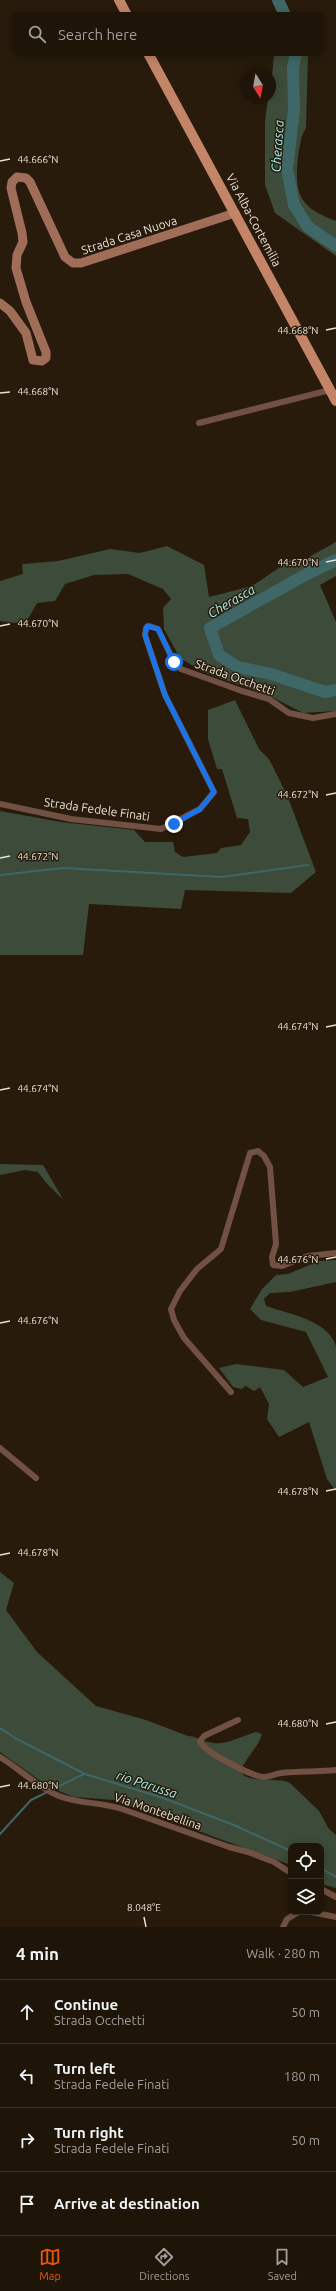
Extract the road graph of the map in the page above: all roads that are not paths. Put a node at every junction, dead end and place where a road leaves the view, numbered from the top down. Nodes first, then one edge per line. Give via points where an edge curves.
1 (118, 0) edge
2 (125, 12) edge
3 (150, 56) edge
4 (235, 213) junction
5 (0, 303) edge
6 (330, 390) junction
7 (336, 401) edge
8 (199, 423) dead end
9 (147, 626) joint
10 (336, 714) edge
11 (0, 804) edge
12 (336, 1253) edge
13 (231, 1392) dead end
14 (0, 1448) edge
15 (36, 1478) dead end
16 (238, 1720) dead end
17 (0, 1757) edge
18 (336, 1770) edge
19 (288, 1871) edge
20 (324, 1891) edge
21 (336, 1897) edge
22 (294, 1915) edge
23 (324, 1915) edge
24 (336, 1917) edge
25 (283, 1927) edge

1 - 2 main road
3 - 4 main road, Via Alba-Cortemilia
4 - 5 street, Strada Casa Nuova via 81,263 73,263 65,257 28,180 17,177 11,188 22,242 16,268 46,358 37,362 32,360 26,333 10,311
4 - 6 main road, Via Alba-Cortemilia
6 - 7 main road, Via Alba-Cortemilia
6 - 8 street
9 - 10 street, Strada Occhetti via 158,629 174,662 181,669 269,699 289,713 313,718
9 - 11 street, Strada Fedele Finati via 145,635 158,678 214,792 210,798 200,809 161,828 71,819
12 - 13 street via 308,1256 282,1266 273,1265 272,1257 276,1244 270,1167 258,1151 250,1153 221,1249 198,1269 180,1291 171,1309 184,1338
14 - 15 street
16 - 18 street via 204,1736 200,1741 202,1746 218,1757 255,1775 265,1777 280,1773
17 - 19 street, Via Montebellina via 55,1794 74,1801 108,1804 248,1852 274,1862
20 - 21 street
22 - 25 street via 287,1919
23 - 24 street

